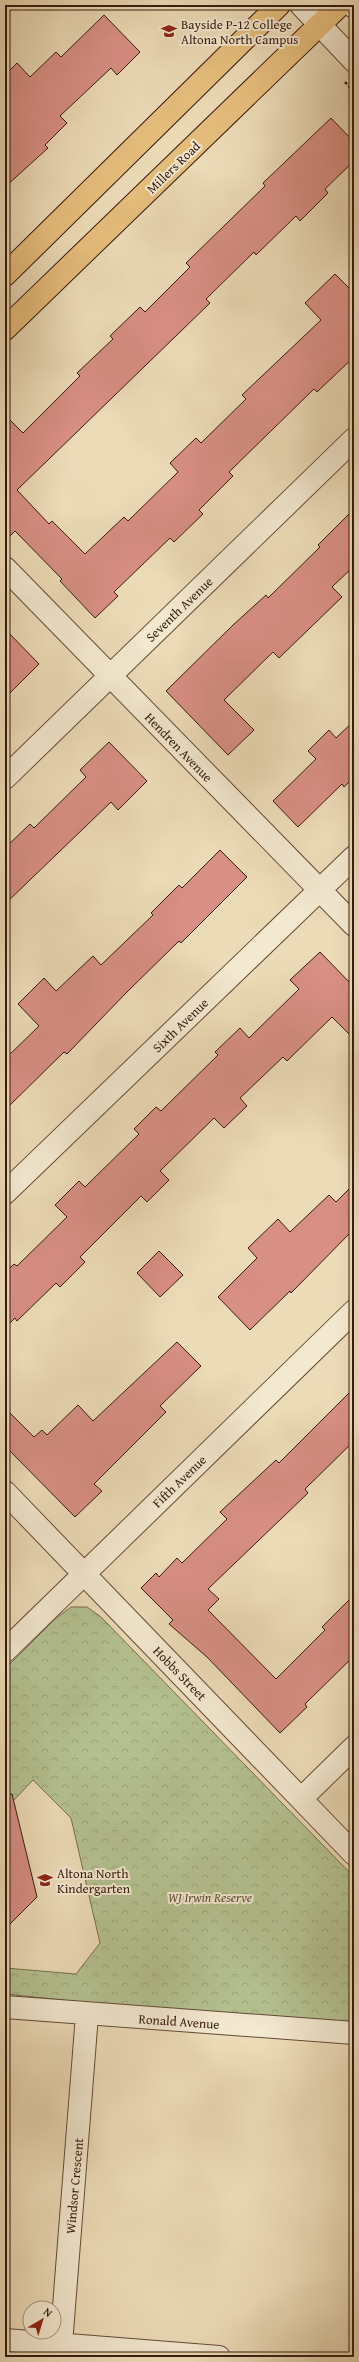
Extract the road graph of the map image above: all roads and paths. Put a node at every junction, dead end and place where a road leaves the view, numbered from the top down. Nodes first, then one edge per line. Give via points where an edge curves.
1 (279, 5) edge
2 (301, 5) edge
3 (340, 5) edge
4 (320, 25) junction
5 (354, 61) edge
6 (5, 275) edge
7 (5, 330) edge
8 (354, 439) edge
9 (5, 568) edge
10 (110, 676) junction
11 (5, 778) edge
12 (354, 857) edge
13 (320, 890) junction
14 (354, 925) edge
15 (5, 1193) edge
16 (354, 1311) edge
17 (5, 1492) edge
18 (84, 1574) junction
19 (5, 1651) edge
20 (354, 1747) edge
21 (301, 1799) junction
22 (354, 1854) edge
23 (5, 2008) edge
24 (87, 2015) junction
25 (354, 2033) edge
26 (5, 2340) edge
27 (60, 2351) edge
28 (219, 2357) edge

1 - 6 main road
2 - 4 street
3 - 4 main road, Millers Road
4 - 5 street
4 - 7 main road, Millers Road
8 - 10 street, Seventh Avenue
9 - 10 street, Hendren Avenue
10 - 11 street, Seventh Avenue
10 - 13 street, Hendren Avenue
12 - 13 street, Sixth Avenue
13 - 14 street, Hendren Avenue
13 - 15 street, Sixth Avenue
16 - 18 street, Fifth Avenue
17 - 18 street, Hobbs Street
18 - 19 street, Fifth Avenue
18 - 21 street, Hobbs Street
20 - 21 street
21 - 22 street, Hobbs Street
23 - 24 street, Ronald Avenue
24 - 25 street, Ronald Avenue
24 - 27 street, Windsor Crescent
26 - 27 street
27 - 28 street

